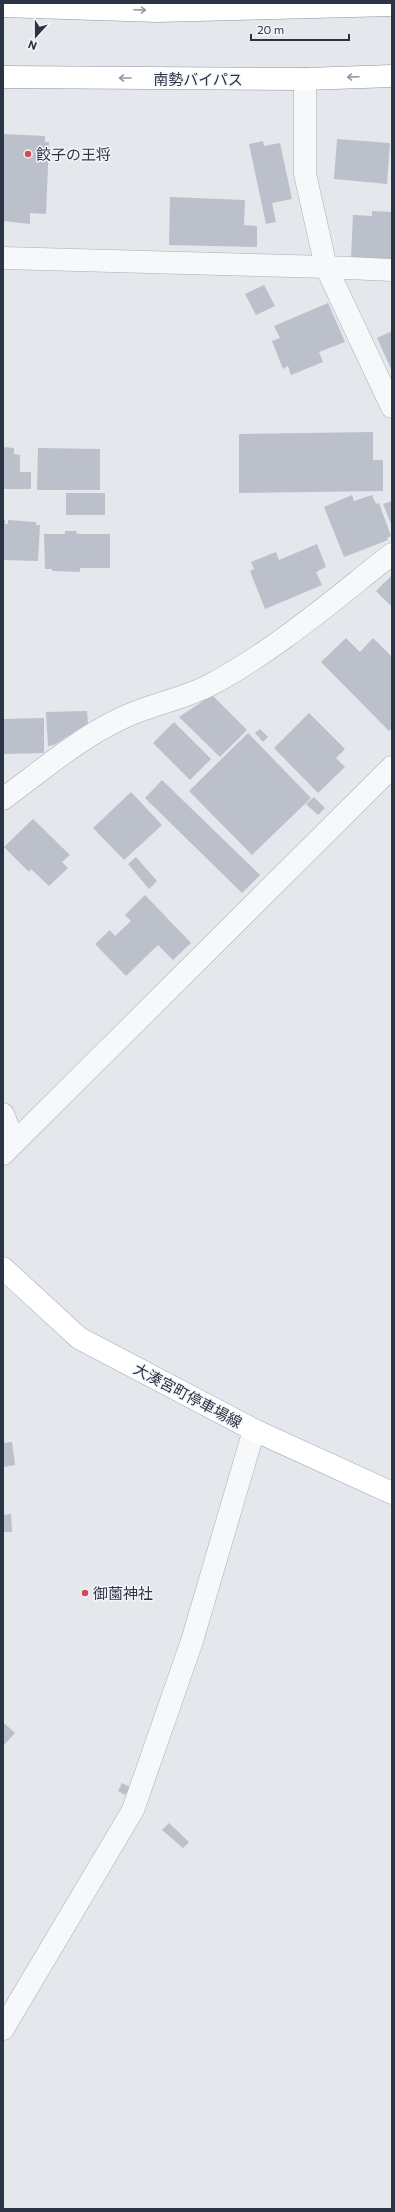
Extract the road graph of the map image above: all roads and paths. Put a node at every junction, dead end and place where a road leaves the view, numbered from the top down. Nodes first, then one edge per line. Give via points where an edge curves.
1 (392, 5) edge
2 (3, 6) edge
3 (392, 76) edge
4 (3, 77) edge
5 (305, 79) junction
6 (3, 258) edge
7 (326, 268) junction
8 (392, 270) edge
9 (392, 407) edge
10 (392, 554) edge
11 (392, 767) edge
12 (3, 798) edge
13 (3, 1114) edge
14 (8, 1148) edge
15 (3, 1268) edge
16 (254, 1430) junction
17 (392, 1493) edge
18 (3, 2028) edge

2 -> 1 main road via 157,11
3 -> 5 main road, 南勢バイパス
5 -> 4 main road, 南勢バイパス
5 - 7 street via 305,174
6 - 7 street
7 - 8 street
7 - 9 street
10 - 12 street via 271,647 208,686 122,718 91,734
11 - 14 street
13 - 14 street
15 - 16 main road, 大湊宮町停車場線 via 79,1338
16 - 17 main road, 大湊宮町停車場線
16 - 18 street via 192,1641 133,1810

